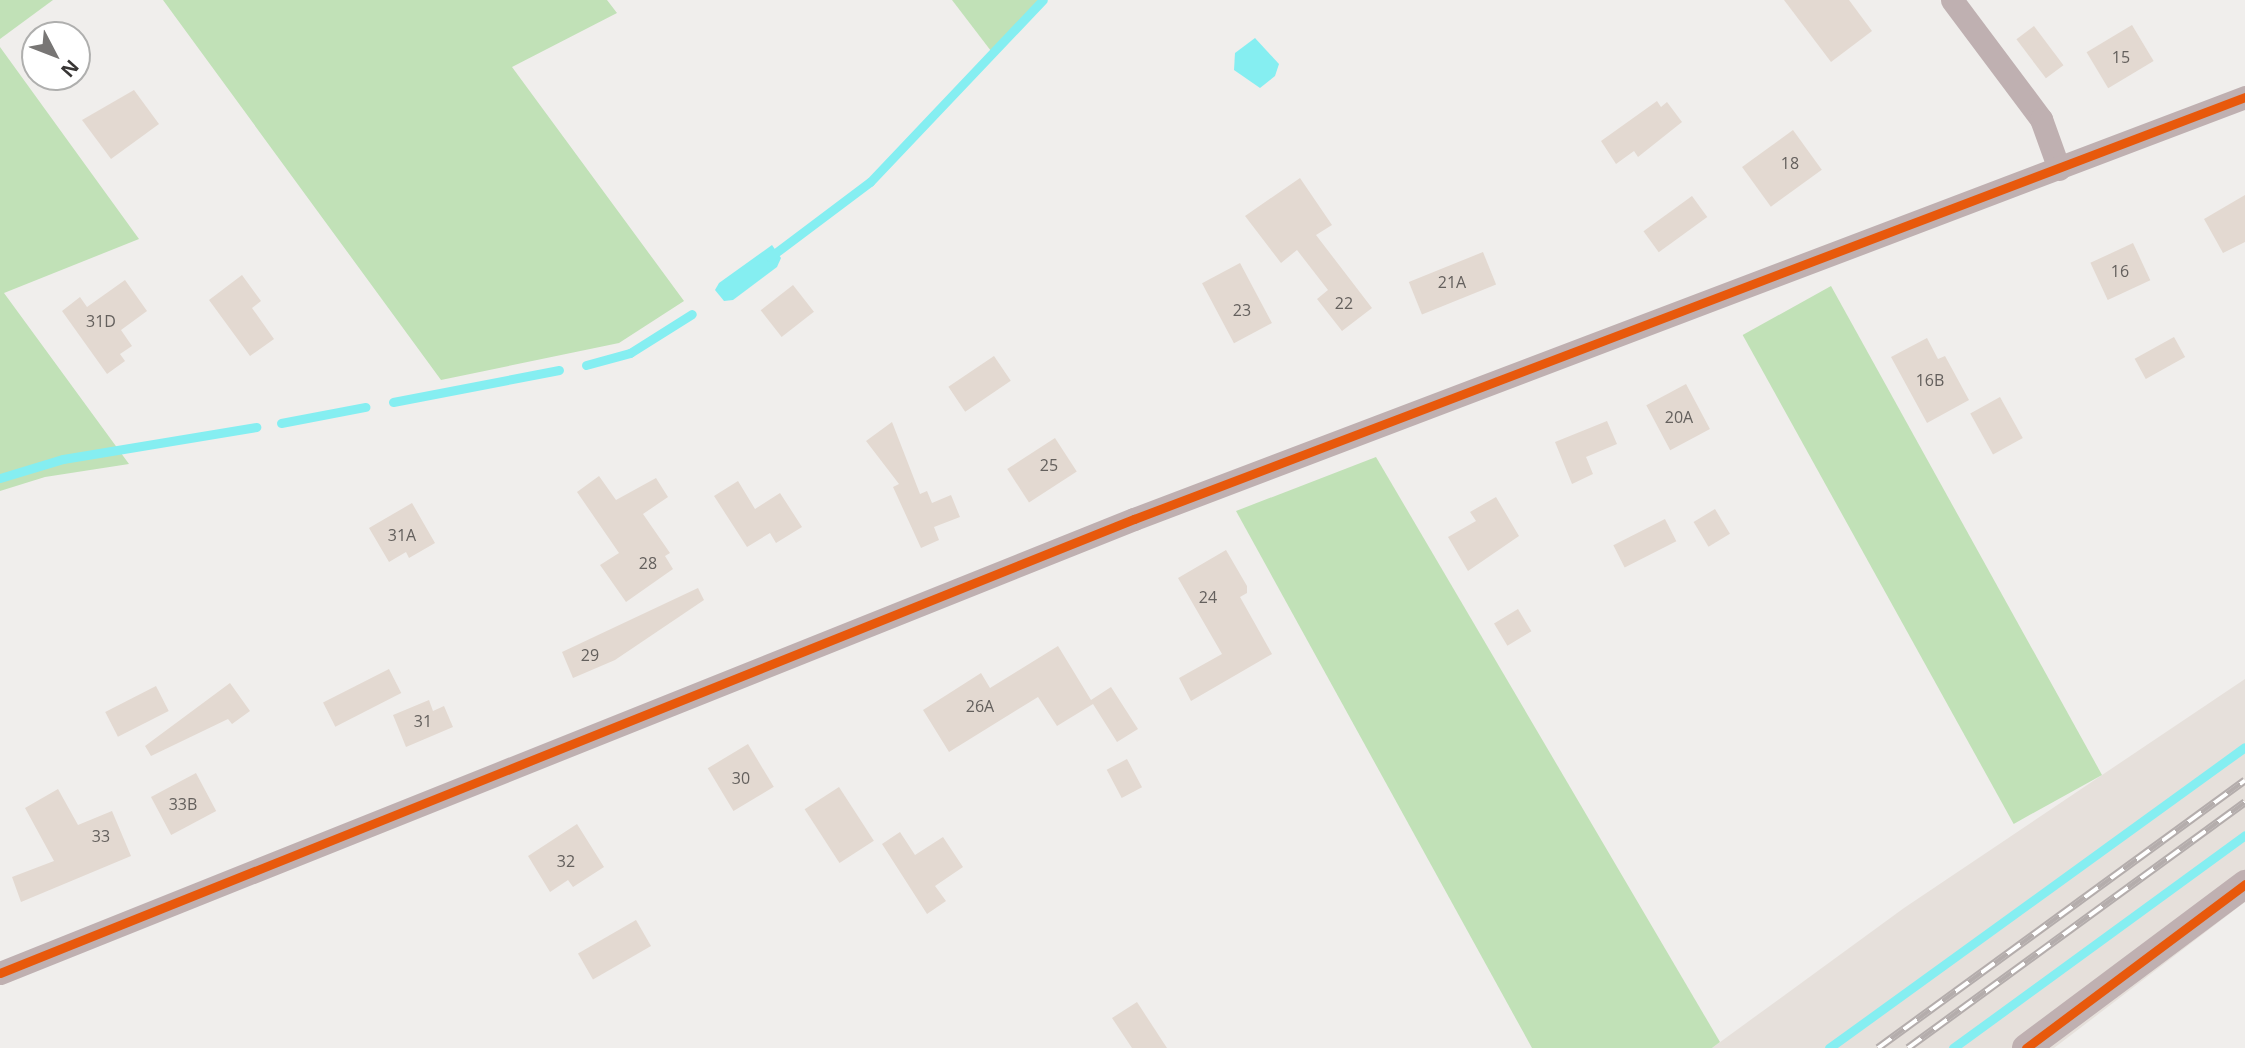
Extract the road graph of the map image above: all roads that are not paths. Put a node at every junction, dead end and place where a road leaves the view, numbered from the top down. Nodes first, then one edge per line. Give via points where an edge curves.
1 (1952, 0) edge
2 (2245, 97) edge
3 (2059, 169) junction
4 (2245, 884) edge
5 (0, 973) edge
6 (2026, 1048) edge

1 - 3 street via 2041,119
2 - 3 street
3 - 5 street via 1134,519
4 - 6 street

